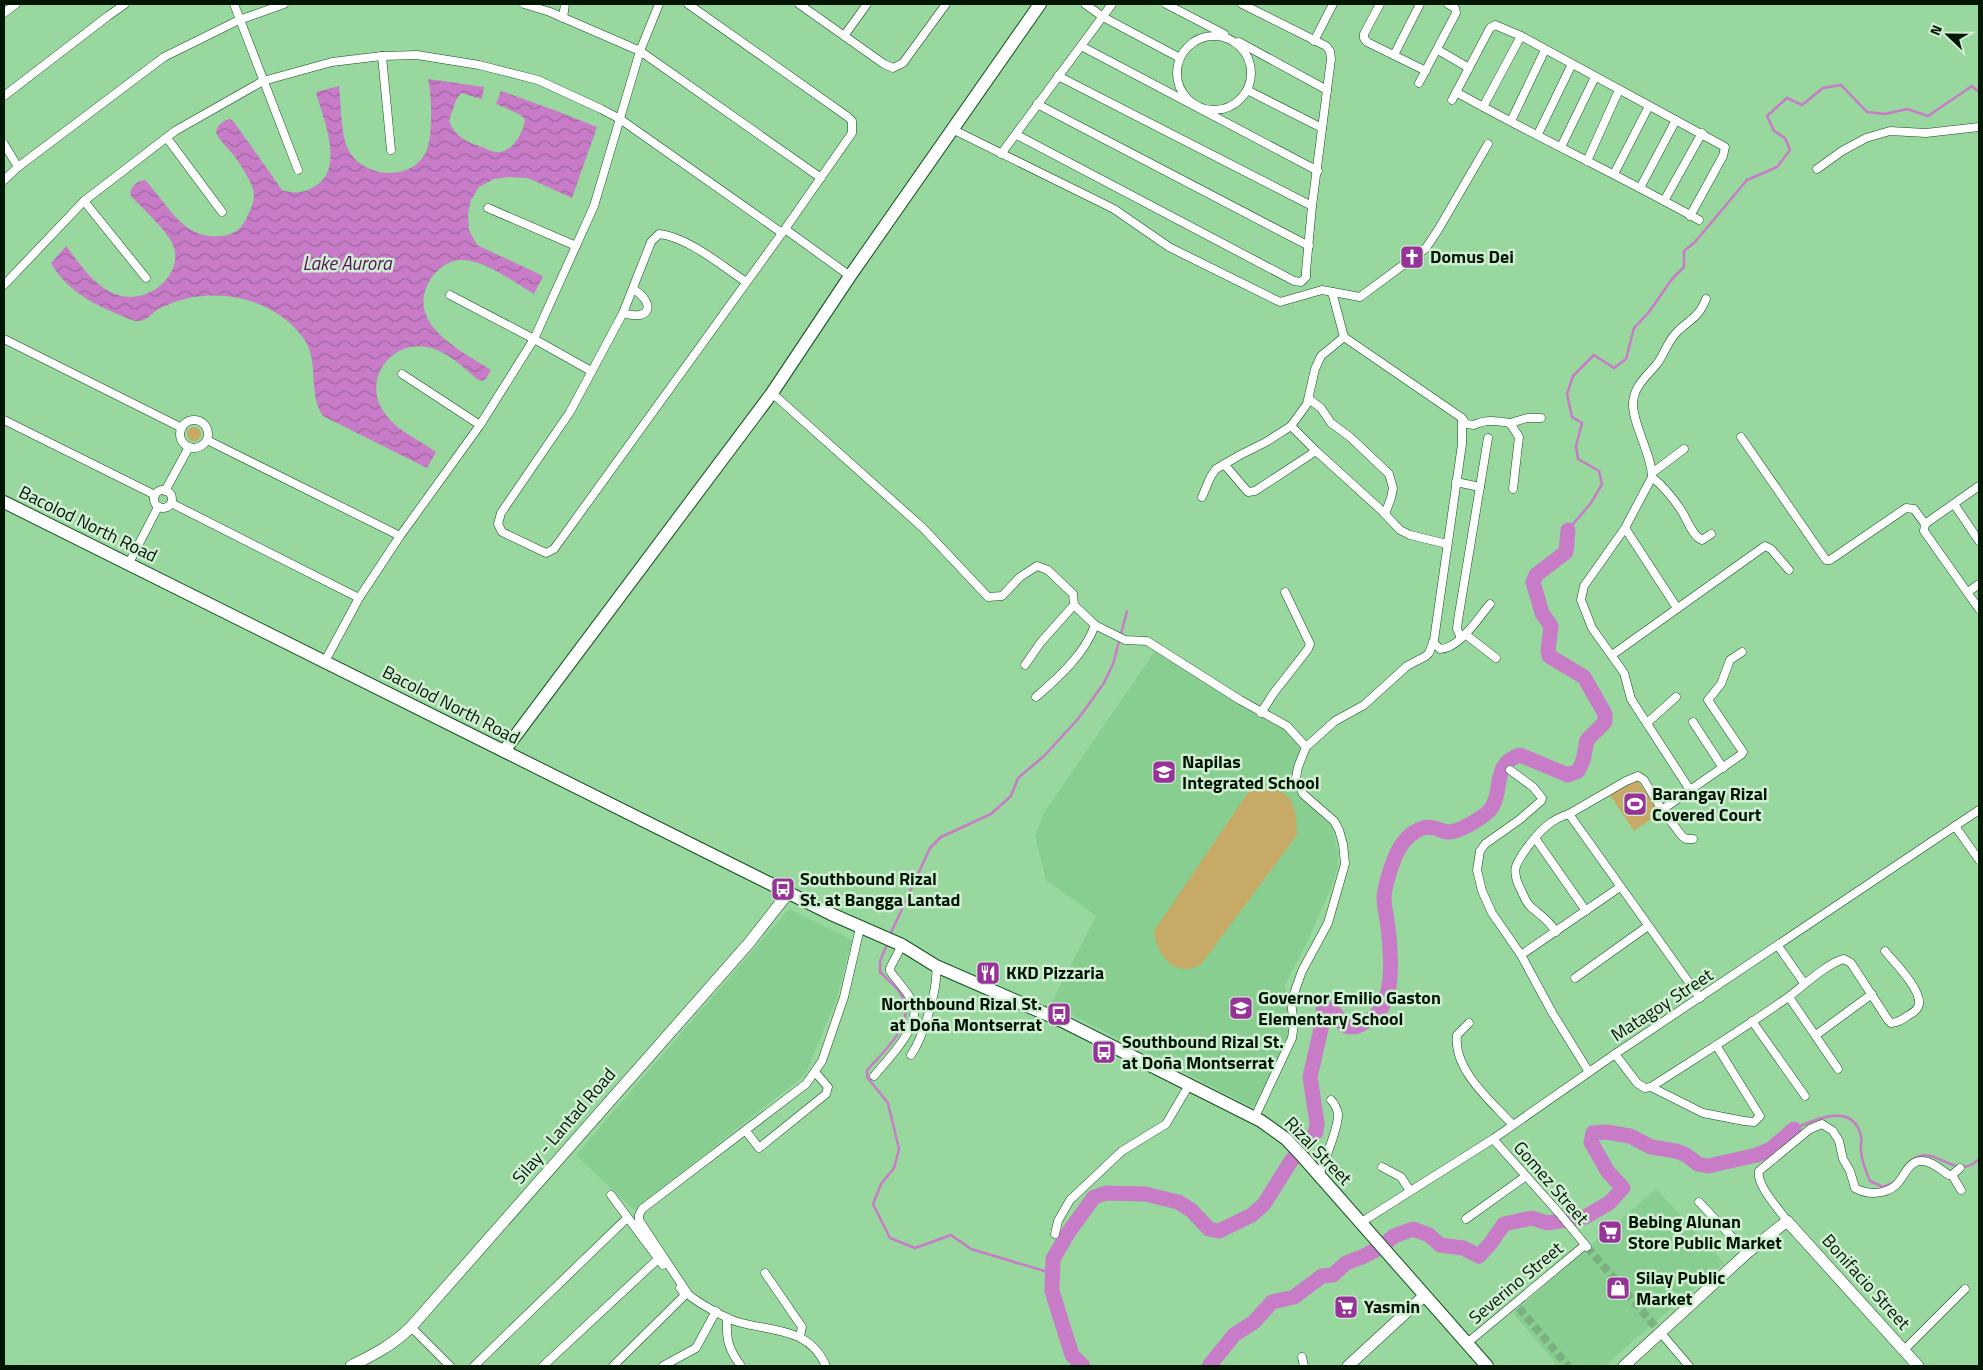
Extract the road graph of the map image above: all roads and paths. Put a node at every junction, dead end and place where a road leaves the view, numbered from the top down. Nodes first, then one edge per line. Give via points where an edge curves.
1 (16, 4) edge
2 (126, 4) edge
3 (234, 4) edge
4 (284, 4) edge
5 (525, 4) edge
6 (565, 4) edge
7 (659, 4) edge
8 (688, 4) edge
9 (800, 4) edge
10 (867, 4) edge
11 (946, 4) edge
12 (1040, 4) edge
13 (1084, 4) edge
14 (1112, 4) edge
15 (1166, 4) edge
16 (1242, 4) edge
17 (1333, 4) edge
18 (1380, 4) edge
19 (1420, 4) edge
20 (1448, 4) edge
21 (4, 13) edge
22 (1103, 17) junction
23 (563, 18) junction
24 (239, 20) junction
25 (844, 36) junction
26 (1521, 36) junction
27 (1232, 38) junction
28 (1314, 41) junction
29 (1081, 46) junction
30 (1438, 50) junction
31 (1545, 50) junction
32 (640, 51) junction
33 (1394, 55) junction
34 (382, 56) junction
35 (1180, 58) junction
36 (1572, 64) junction
37 (1469, 68) junction
38 (1426, 71) junction
39 (1058, 76) junction
40 (1595, 77) junction
41 (263, 81) junction
42 (1419, 83) dead end
43 (1247, 90) junction
44 (1327, 90) junction
45 (1619, 90) junction
46 (1456, 92) junction
47 (4, 96) edge
48 (1452, 100) dead end
49 (1037, 104) junction
50 (1649, 106) junction
51 (1483, 107) junction
52 (1198, 108) junction
53 (620, 120) junction
54 (1676, 120) junction
55 (1511, 121) junction
56 (1979, 127) edge
57 (1322, 128) junction
58 (954, 130) junction
59 (1702, 133) junction
60 (1538, 134) junction
61 (1017, 135) junction
62 (167, 138) junction
63 (4, 144) edge
64 (1488, 144) dead end
65 (1561, 147) junction
66 (391, 150) dead end
67 (1001, 154) junction
68 (1587, 161) junction
69 (18, 167) junction
70 (298, 170) dead end
71 (1817, 170) dead end
72 (1318, 171) junction
73 (1614, 174) junction
74 (821, 178) junction
75 (4, 180) edge
76 (1640, 188) junction
77 (84, 201) junction
78 (1664, 201) junction
79 (1312, 206) junction
80 (488, 208) dead end
81 (222, 212) dead end
82 (1690, 216) junction
83 (1699, 220) dead end
84 (784, 231) junction
85 (576, 246) junction
86 (1309, 246) junction
87 (850, 276) junction
88 (146, 278) dead end
89 (746, 282) junction
90 (4, 285) edge
91 (633, 290) junction
92 (1332, 292) junction
93 (450, 295) dead end
94 (1706, 299) dead end
95 (624, 313) junction
96 (1344, 336) junction
97 (534, 338) junction
98 (4, 339) edge
99 (591, 371) junction
100 (402, 374) dead end
101 (772, 393) junction
102 (1309, 399) junction
103 (1462, 418) junction
104 (1541, 418) dead end
105 (4, 420) edge
106 (1510, 423) junction
107 (480, 425) junction
108 (1291, 426) junction
109 (182, 428) junction
110 (1741, 436) dead end
111 (1488, 438) dead end
112 (207, 440) junction
113 (189, 447) junction
114 (1684, 449) dead end
115 (1316, 451) junction
116 (1224, 464) junction
117 (1652, 475) junction
118 (1456, 482) junction
119 (1979, 486) edge
120 (1480, 487) junction
121 (1513, 489) dead end
122 (165, 491) junction
123 (155, 495) junction
124 (1202, 497) dead end
125 (4, 502) edge
126 (170, 503) junction
127 (1954, 504) junction
128 (158, 507) junction
129 (1385, 514) junction
130 (1925, 524) junction
131 (1625, 528) junction
132 (1711, 534) dead end
133 (400, 536) junction
134 (1979, 541) edge
135 (1447, 544) junction
136 (129, 563) junction
137 (1789, 570) dead end
138 (1979, 584) edge
139 (1285, 592) dead end
140 (1968, 592) junction
141 (359, 598) junction
142 (1490, 604) dead end
143 (1074, 605) junction
144 (1677, 608) junction
145 (1979, 609) edge
146 (1094, 626) junction
147 (1463, 636) junction
148 (1433, 642) junction
149 (1742, 652) dead end
150 (1612, 655) junction
151 (1496, 658) dead end
152 (325, 660) junction
153 (1025, 665) dead end
154 (1036, 697) dead end
155 (1676, 697) dead end
156 (1261, 713) junction
157 (1693, 722) dead end
158 (1647, 723) junction
159 (1306, 747) junction
160 (504, 751) junction
161 (1724, 768) junction
162 (1510, 770) dead end
163 (1690, 790) junction
164 (1662, 810) junction
165 (1979, 810) edge
166 (1568, 814) junction
167 (1956, 826) junction
168 (1535, 838) junction
169 (1693, 839) dead end
170 (1979, 860) edge
171 (1620, 887) junction
172 (789, 892) junction
173 (1586, 911) junction
174 (1648, 926) junction
175 (860, 928) junction
176 (1556, 932) junction
177 (883, 938) joint
178 (900, 944) junction
179 (1778, 946) junction
180 (1884, 951) dead end
181 (1522, 955) junction
182 (936, 966) junction
183 (1575, 978) dead end
184 (1804, 983) junction
185 (1872, 994) junction
186 (1788, 997) junction
187 (1700, 998) junction
188 (1752, 1021) junction
189 (1469, 1023) dead end
190 (1816, 1036) junction
191 (1716, 1045) junction
192 (1615, 1054) junction
193 (911, 1055) dead end
194 (1838, 1069) dead end
195 (815, 1072) junction
196 (1589, 1072) junction
197 (874, 1076) dead end
198 (1189, 1085) junction
199 (1651, 1086) junction
200 (1804, 1096) dead end
201 (1331, 1100) dead end
202 (1254, 1118) junction
203 (1512, 1124) junction
204 (746, 1131) junction
205 (1493, 1138) junction
206 (1382, 1167) dead end
207 (1960, 1168) dead end
208 (1319, 1174) junction
209 (1952, 1175) junction
210 (1526, 1176) junction
211 (1960, 1190) dead end
212 (1410, 1191) junction
213 (611, 1195) dead end
214 (1699, 1202) dead end
215 (627, 1218) junction
216 (1466, 1219) dead end
217 (1787, 1221) junction
218 (1360, 1223) junction
219 (1055, 1234) dead end
220 (1586, 1246) joint
221 (1747, 1253) junction
222 (658, 1258) junction
223 (765, 1273) dead end
224 (1965, 1289) dead end
225 (1424, 1296) junction
226 (716, 1311) junction
227 (727, 1318) junction
228 (411, 1327) junction
229 (1660, 1332) junction
230 (800, 1336) junction
231 (1466, 1344) junction
232 (1904, 1350) junction
233 (1302, 1357) dead end
234 (351, 1366) edge
235 (450, 1366) edge
236 (474, 1366) edge
237 (543, 1366) edge
238 (612, 1366) edge
239 (664, 1366) edge
240 (741, 1366) edge
241 (826, 1366) edge
242 (1304, 1366) edge
243 (1348, 1366) edge
244 (1487, 1366) edge
245 (1624, 1366) edge
246 (1689, 1366) edge
247 (1918, 1366) edge

1 - 21 street
2 - 47 street
3 - 24 street
4 - 24 street
5 - 23 street
6 - 23 street
7 - 32 street
8 - 74 street via 852,121 850,137
9 - 25 street
10 - 25 street
11 - 25 street via 897,68 884,64
12 - 58 main road
13 - 22 street
14 - 22 street
15 - 27 street
16 - 28 street
17 - 28 street
18 - 33 street via 1364,38
19 - 33 street
20 - 30 street via 1455,8 1456,13
22 - 29 street
22 - 35 street
23 - 32 street
24 - 41 street
24 - 69 street via 164,57
26 - 31 street
26 - 37 street via 1495,25 1490,28
26 - 51 street
27 - 35 street via 1219,35 1195,40
27 - 43 street via 1242,47 1252,70
27 - 44 street
28 - 44 street via 1330,51
29 - 39 street
29 - 52 street
30 - 37 street
30 - 38 street
31 - 36 street
31 - 55 street
32 - 53 street
32 - 74 street
33 - 38 street
34 - 41 street via 332,62
34 - 53 street via 417,55 498,69 538,80
34 - 66 street
35 - 52 street via 1178,81 1182,92
36 - 40 street
36 - 60 street
37 - 46 street
38 - 42 street
39 - 49 street
39 - 79 street
40 - 45 street
40 - 65 street
41 - 62 street
41 - 70 street
43 - 52 street via 1236,104 1224,109
43 - 57 street
44 - 57 street
45 - 50 street
45 - 68 street
46 - 48 street
46 - 51 street
49 - 61 street
49 - 86 street
50 - 54 street
50 - 73 street
51 - 55 street
52 - 72 street
53 - 84 street
53 - 85 street via 594,206
54 - 59 street
54 - 76 street
55 - 60 street
56 - 71 street via 1926,133 1890,131 1858,142
57 - 72 street
58 - 67 street
58 - 87 main road
59 - 78 street
59 - 82 street via 1722,144 1725,151
60 - 65 street
61 - 67 street
61 - 86 street via 1294,281 1301,282 1306,277
62 - 77 street
62 - 81 street
63 - 69 street
64 - 92 street via 1426,248 1363,296
65 - 68 street
67 - 92 street via 1114,209 1169,247 1277,302 1310,292
68 - 73 street
69 - 75 street
72 - 79 street
73 - 76 street
74 - 84 street
76 - 78 street
77 - 88 street
77 - 90 street
78 - 82 street
79 - 86 street
80 - 85 street
82 - 83 street
84 - 87 street
84 - 89 street
85 - 97 street
87 - 101 main road
89 - 91 street via 694,247 659,234 651,242
89 - 99 street via 554,549 546,553 502,532 499,518 570,412
91 - 95 street
91 - 95 street via 643,296 647,308 638,317
92 - 96 street
93 - 97 street
94 - 117 street via 1699,314 1671,339 1656,365 1634,392 1633,405
95 - 99 street
96 - 102 street via 1321,356
96 - 103 street
97 - 99 street
97 - 107 street
98 - 109 street
100 - 107 street
101 - 143 street via 923,528 988,597 1002,596 1020,577 1037,566 1048,570 1073,594
101 - 160 main road
102 - 108 street
102 - 129 street via 1389,474 1393,488
103 - 106 street via 1466,424 1474,425 1491,421
103 - 118 street
104 - 106 street
105 - 123 street
106 - 121 street via 1519,437
107 - 133 street
108 - 115 street
108 - 116 street
109 - 112 street via 190,422 200,422 207,430
109 - 113 street via 181,439
110 - 130 street via 1826,560 1906,508 1914,509
111 - 120 street
112 - 113 street via 199,447
112 - 133 street
113 - 122 street
114 - 117 street
115 - 116 street via 1251,493 1238,483
115 - 129 street
116 - 124 street via 1211,476
117 - 131 street
117 - 132 street via 1681,510 1697,537 1702,540
118 - 120 street
118 - 135 street
119 - 127 street
120 - 147 street via 1457,629
122 - 123 street
122 - 126 street via 171,496
123 - 128 street via 154,502
125 - 136 main road, Bacolod North Road
126 - 128 street via 166,507
126 - 141 street
127 - 130 street
127 - 134 street
128 - 136 street
129 - 135 street via 1400,530 1410,535
130 - 140 street via 1924,531
131 - 144 street
131 - 150 street via 1584,586 1581,600 1592,628
133 - 141 street
135 - 148 street
136 - 152 main road, Bacolod North Road
137 - 144 street via 1765,546
138 - 140 street
139 - 156 street via 1310,644
140 - 145 street
141 - 152 street
142 - 147 street
143 - 146 street
143 - 153 street
144 - 150 street
146 - 154 street via 1090,639 1058,678
146 - 156 street via 1125,640 1147,641
147 - 148 street via 1446,649
147 - 151 street
148 - 159 street via 1426,656 1408,666 1364,705 1335,721
149 - 161 street via 1730,660 1721,684 1708,700 1743,752 1741,757
150 - 158 street via 1626,678 1629,696
152 - 160 main road, Bacolod North Road
155 - 158 street
156 - 159 street via 1286,726
157 - 161 street
158 - 163 street
159 - 202 street via 1296,778 1303,794 1334,821 1343,844 1345,864 1328,923 1302,971 1291,1002 1292,1038
160 - 172 main road, Bacolod North Road
161 - 163 street
162 - 181 street via 1540,794 1541,802 1486,844 1480,851 1477,870 1490,908
163 - 164 street
164 - 166 street via 1644,780 1638,776
164 - 169 street via 1682,836
165 - 167 street, Matagoy Street
166 - 168 street via 1549,823
166 - 171 street
167 - 170 street
167 - 179 street, Matagoy Street
168 - 173 street
168 - 176 street via 1515,867 1515,879 1530,906
171 - 173 street
171 - 174 street
172 - 175 main road, Bacolod North Road
172 - 228 street, Silay - Lantad Road via 749,942
173 - 176 street
174 - 183 street
174 - 187 street
175 - 177 main road, Bacolod North Road
175 - 195 street via 844,997 822,1061
176 - 181 street
177 - 178 main road, Rizal Street
178 - 182 main road, Rizal Street
178 - 197 street via 890,972 913,1004 914,1017 906,1037
179 - 184 street
179 - 187 street, Matagoy Street
180 - 185 street via 1904,971 1920,1002 1912,1014 1891,1023
181 - 196 street
182 - 193 street via 938,977 926,1024
182 - 198 main road, Rizal Street via 1062,1021
184 - 185 street via 1844,959
184 - 186 street
185 - 190 street
186 - 188 street
186 - 190 street
187 - 192 street, Matagoy Street
188 - 191 street
188 - 200 street
189 - 203 street via 1457,1035 1463,1063
190 - 194 street
191 - 199 street
191 - 199 street via 1760,1116 1758,1120 1744,1121 1703,1114
192 - 196 street, Matagoy Street
192 - 199 street via 1637,1083 1645,1088
195 - 204 street via 806,1084
195 - 204 street via 828,1087 826,1094 760,1148
196 - 203 street, Matagoy Street
198 - 202 main road, Rizal Street
198 - 219 street via 1166,1124 1122,1151 1070,1200 1058,1221
201 - 208 street via 1338,1114
202 - 208 main road, Rizal Street via 1286,1139
203 - 205 street, Matagoy Street
204 - 226 street via 638,1215 688,1294
205 - 210 street, Gomez Street
205 - 212 street, Matagoy Street
206 - 212 street via 1400,1177
207 - 209 street
208 - 218 main road, Rizal Street
209 - 211 street
209 - 217 street via 1929,1162 1920,1161 1909,1167 1896,1185 1888,1190 1878,1193 1861,1191 1855,1188 1839,1141 1833,1131 1822,1124 1810,1129 1758,1173 1763,1187
210 - 216 street
210 - 220 street, Gomez Street
212 - 218 street, Matagoy Street
213 - 215 street
214 - 221 street
215 - 222 street
215 - 236 street
217 - 221 street
217 - 232 street, Bonifacio Street
218 - 225 main road, Rizal Street
220 - 231 street, Severino Street via 1517,1306
221 - 229 street
222 - 237 street
222 - 238 street via 685,1295
223 - 230 street via 802,1327
224 - 232 street
225 - 231 main road, Rizal Street
225 - 243 street
226 - 227 street
226 - 239 street via 696,1348
227 - 230 street
227 - 240 street via 727,1340
228 - 234 street, Silay - Lantad Road via 398,1340
228 - 235 street
229 - 245 street
229 - 246 street
230 - 241 street via 813,1346
231 - 244 main road, Rizal Street
232 - 247 street, Bonifacio Street
233 - 242 street

